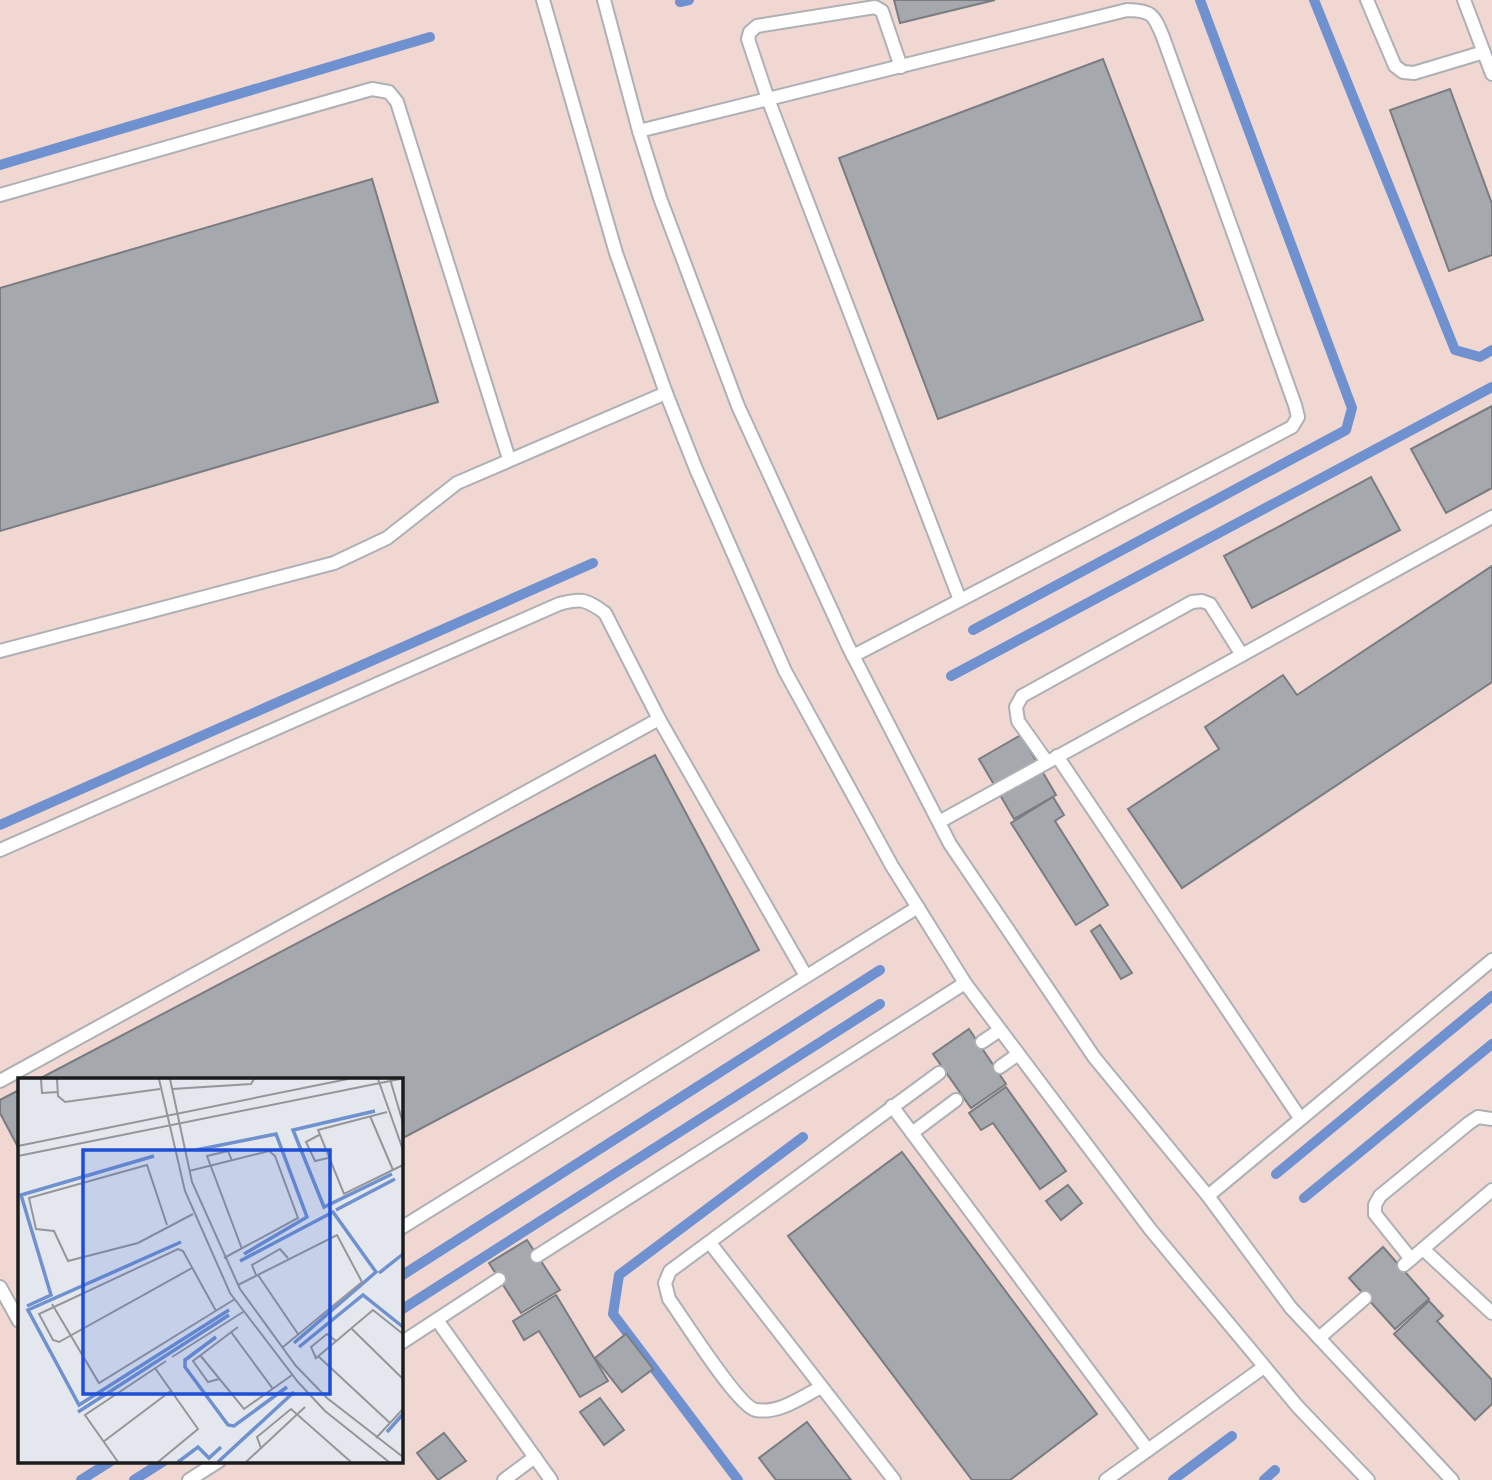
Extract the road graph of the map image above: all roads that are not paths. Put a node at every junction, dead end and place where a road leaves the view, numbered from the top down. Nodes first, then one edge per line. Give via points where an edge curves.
1 (543, 0) edge
2 (604, 0) edge
3 (1367, 0) edge
4 (1464, 0) edge
5 (1484, 52) junction
6 (901, 67) junction
7 (1492, 74) edge
8 (768, 99) junction
9 (639, 131) junction
10 (0, 195) edge
11 (666, 393) junction
12 (509, 459) junction
13 (1492, 517) edge
14 (960, 600) junction
15 (0, 652) edge
16 (1242, 655) junction
17 (853, 656) junction
18 (659, 719) junction
19 (1052, 759) junction
20 (939, 822) junction
21 (0, 850) edge
22 (918, 907) junction
23 (1492, 960) edge
24 (806, 976) junction
25 (965, 983) junction
26 (1000, 1030) junction
27 (982, 1042) dead end
28 (1018, 1054) junction
29 (1000, 1067) dead end
30 (939, 1073) dead end
31 (0, 1081) edge
32 (956, 1100) dead end
33 (892, 1106) junction
34 (1300, 1118) junction
35 (1492, 1119) edge
36 (912, 1133) junction
37 (1492, 1190) edge
38 (1208, 1196) junction
39 (402, 1227) edge
40 (710, 1243) junction
41 (1423, 1248) junction
42 (537, 1256) dead end
43 (499, 1279) dead end
44 (0, 1287) edge
45 (1365, 1298) dead end
46 (1492, 1313) edge
47 (18, 1319) edge
48 (437, 1320) junction
49 (1319, 1338) junction
50 (402, 1342) edge
51 (1264, 1367) junction
52 (821, 1387) junction
53 (1148, 1450) junction
54 (535, 1457) junction
55 (217, 1462) edge
56 (189, 1480) edge
57 (504, 1480) edge
58 (551, 1480) edge
59 (894, 1480) edge
60 (1105, 1480) edge
61 (1368, 1480) edge
62 (1452, 1480) edge

1 - 11 lane via 616,253
2 - 9 lane
3 - 5 lane via 1395,66 1403,72 1414,73
4 - 5 lane
5 - 7 lane
6 - 8 lane
6 - 8 lane via 882,11 875,7 757,26 748,39
6 - 14 lane via 1127,10 1145,10 1155,19 1298,417 1292,428
8 - 9 lane
8 - 14 lane
9 - 17 lane via 738,406
10 - 12 lane via 372,89 389,92 397,102
11 - 12 lane
11 - 22 lane via 785,671
12 - 15 lane via 457,483 387,538 334,563
13 - 16 lane
14 - 17 lane
16 - 19 lane
16 - 19 lane via 1210,604 1192,602 1022,696 1016,707 1018,721
17 - 20 lane
18 - 21 lane via 605,613 590,602 576,600
18 - 24 lane
18 - 31 lane
19 - 20 lane
19 - 34 lane
20 - 38 lane via 1094,1057
22 - 24 lane
22 - 25 lane
23 - 34 lane
24 - 39 lane
25 - 26 lane
25 - 42 lane
26 - 27 lane
26 - 28 lane
28 - 29 lane
28 - 51 lane via 1150,1229
30 - 33 lane
32 - 36 lane
33 - 36 lane
33 - 40 lane
34 - 38 lane
35 - 41 lane via 1478,1116 1380,1196 1376,1214 1407,1262
36 - 53 lane
37 - 41 lane
38 - 49 lane via 1291,1308
40 - 52 lane
40 - 52 lane via 670,1271 665,1283 669,1299 738,1397 753,1410 776,1410
41 - 46 lane
43 - 48 lane
44 - 47 lane
45 - 49 lane
48 - 50 lane
48 - 54 lane
49 - 62 lane
51 - 53 lane
51 - 61 lane
52 - 59 lane
53 - 60 lane
54 - 57 lane
54 - 58 lane
55 - 56 lane

